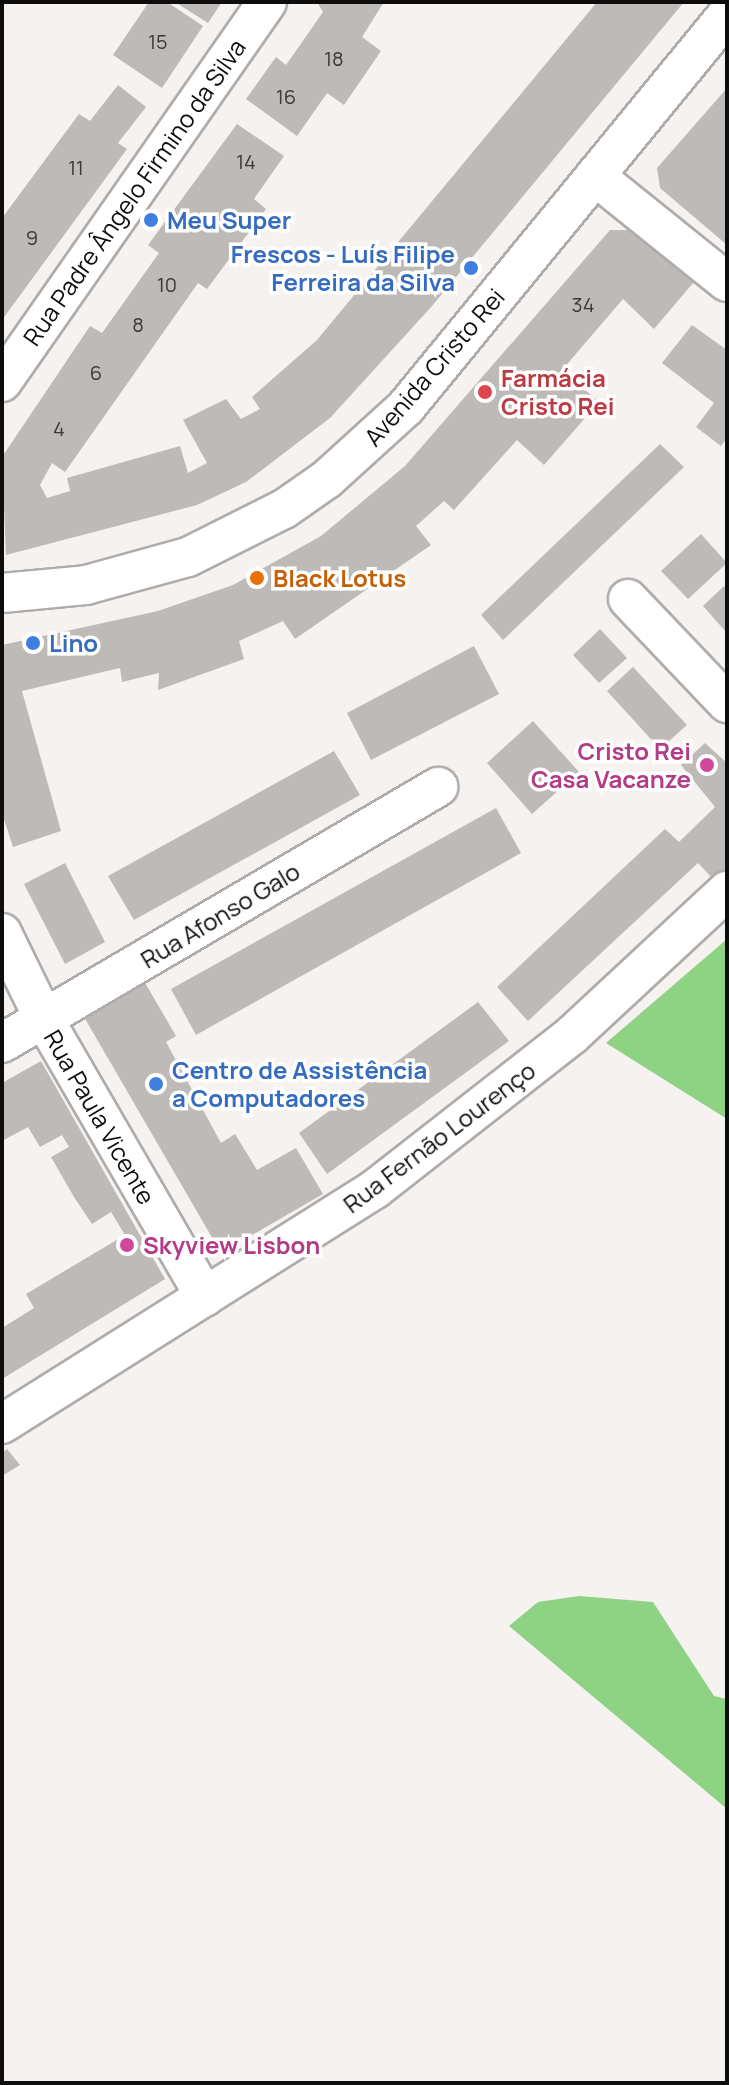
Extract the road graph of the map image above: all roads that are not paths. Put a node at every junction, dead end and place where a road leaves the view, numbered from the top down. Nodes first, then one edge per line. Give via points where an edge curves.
1 (267, 2) edge
2 (727, 15) edge
3 (595, 176) junction
4 (727, 282) edge
5 (2, 382) edge
6 (2, 593) edge
7 (628, 599) dead end
8 (727, 703) edge
9 (438, 787) dead end
10 (727, 891) edge
11 (2, 933) edge
12 (44, 1019) junction
13 (2, 1043) edge
14 (205, 1297) junction
15 (2, 1424) edge

1 - 5 street, Rua Padre Ângelo Firmino da Silva
2 - 3 street, Avenida Cristo Rei
3 - 4 street
3 - 6 street, Avenida Cristo Rei via 406,407 327,479 284,509 188,557 86,585
7 - 8 street
9 - 12 street, Rua Afonso Galo
10 - 14 street, Rua Fernão Lourenço via 572,1035 446,1134 311,1233
11 - 12 street, Rua Paula Vicente
12 - 13 street, Rua Afonso Galo
12 - 14 street, Rua Paula Vicente
14 - 15 street, Rua Fernão Lourenço

